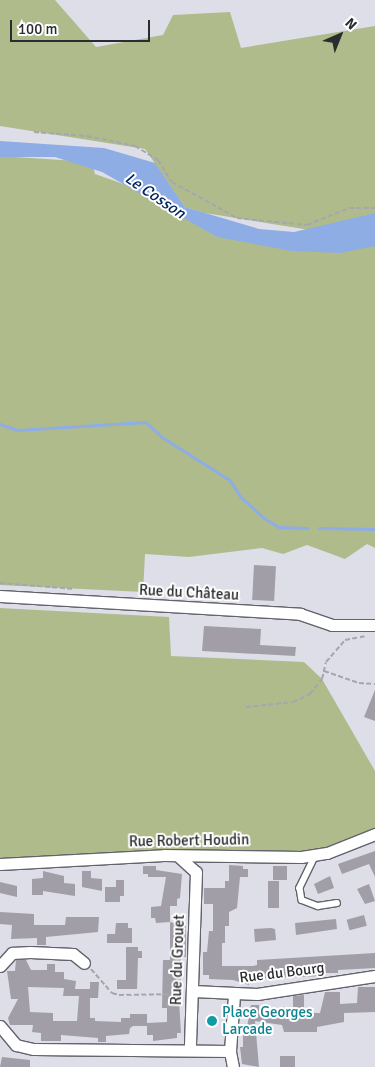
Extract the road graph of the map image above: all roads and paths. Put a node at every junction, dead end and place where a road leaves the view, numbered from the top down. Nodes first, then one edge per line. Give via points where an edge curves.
1 (34, 132) dead end
2 (375, 208) edge
3 (0, 596) edge
4 (374, 630) edge
5 (324, 671) junction
6 (375, 684) edge
7 (246, 707) dead end
8 (375, 834) edge
9 (316, 854) junction
10 (177, 855) junction
11 (216, 855) junction
12 (0, 864) edge
13 (196, 872) junction
14 (337, 903) dead end
15 (84, 962) joint
16 (0, 966) edge
17 (375, 976) edge
18 (193, 992) junction
19 (234, 995) junction
20 (0, 1026) edge
21 (190, 1048) junction
22 (230, 1051) junction
23 (233, 1067) edge

1 - 2 path via 88,136 136,146 158,160 172,182 237,218 307,225 349,208
3 - 4 street, Rue du Château via 300,614 332,625
4 - 5 path via 345,640 326,662
5 - 6 path via 359,683
5 - 7 path via 310,694 293,702
8 - 9 street, Rue Robert Houdin
9 - 11 street, Rue Robert Houdin via 301,857
9 - 14 lane via 300,888 302,900 318,906
10 - 11 street, Rue Robert Houdin
10 - 12 street, Rue Robert Houdin
10 - 13 street
11 - 13 street
13 - 18 street, Rue du Grouet
15 - 16 street via 73,954 30,952 12,953
15 - 18 path via 112,993 119,996
17 - 19 street, Rue du Bourg
18 - 19 street, Rue du Bourg
18 - 21 street, Rue du Grouet
19 - 22 street
20 - 21 street via 16,1045 34,1049 147,1051
21 - 22 street
22 - 23 street

